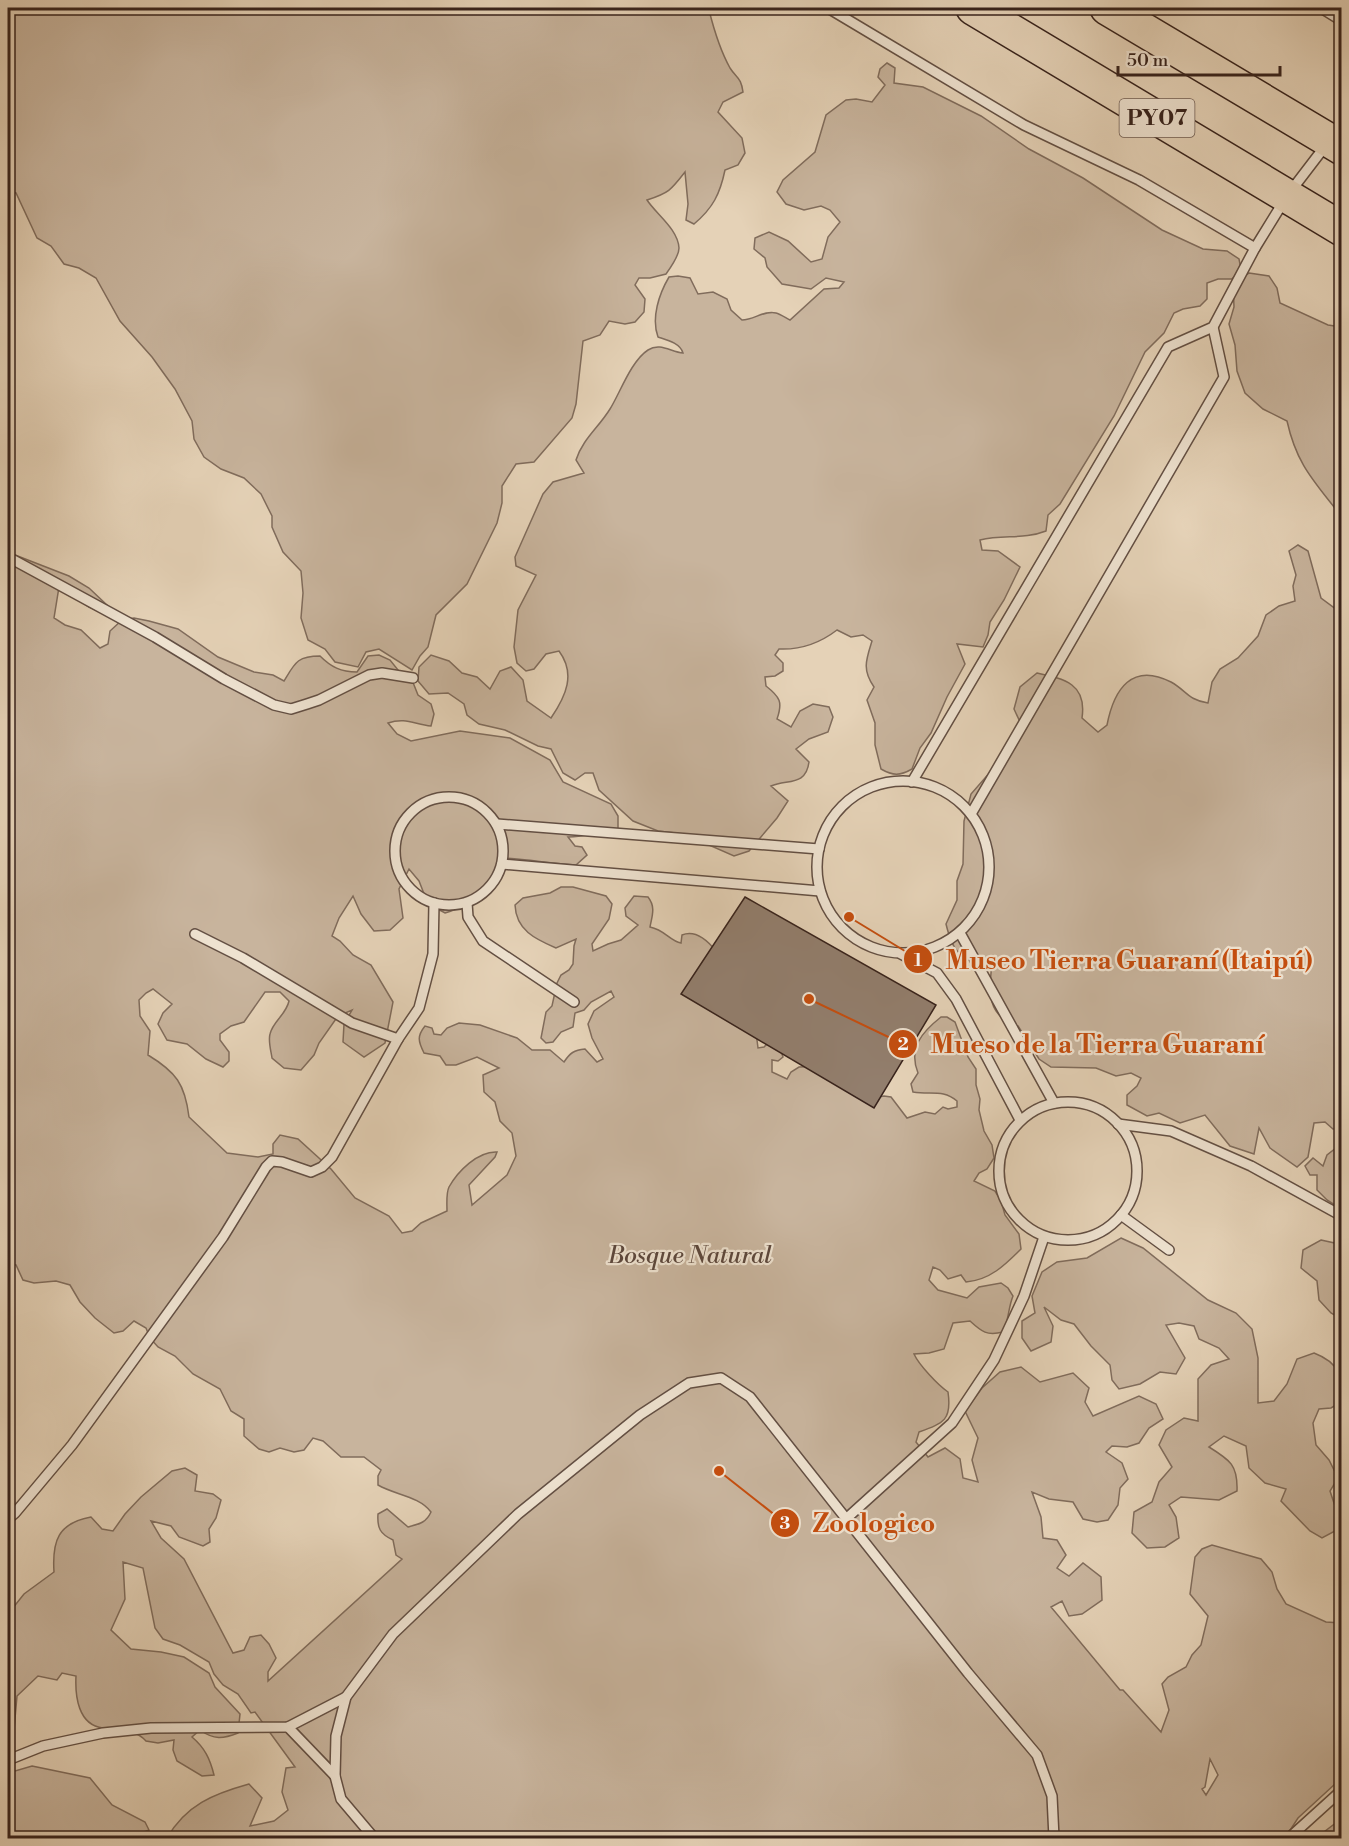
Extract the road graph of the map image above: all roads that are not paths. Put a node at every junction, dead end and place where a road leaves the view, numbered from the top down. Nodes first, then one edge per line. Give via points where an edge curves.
1 (828, 8) edge
2 (973, 8) edge
3 (1107, 8) edge
4 (1321, 8) edge
5 (1341, 21) edge
6 (1335, 144) edge
7 (1287, 196) junction
8 (1341, 230) edge
9 (1255, 248) junction
10 (1213, 327) junction
11 (8, 557) edge
12 (413, 678) dead end
13 (912, 782) junction
14 (971, 814) junction
15 (497, 824) junction
16 (819, 849) junction
17 (502, 864) junction
18 (820, 891) junction
19 (434, 903) junction
20 (467, 903) junction
21 (960, 933) junction
22 (195, 934) dead end
23 (901, 954) junction
24 (574, 1002) dead end
25 (398, 1039) junction
26 (1054, 1103) junction
27 (1020, 1120) junction
28 (1119, 1124) junction
29 (1121, 1215) junction
30 (1341, 1216) edge
31 (1044, 1237) junction
32 (1169, 1250) dead end
33 (847, 1518) junction
34 (8, 1519) edge
35 (346, 1697) junction
36 (288, 1727) junction
37 (8, 1760) edge
38 (335, 1776) junction
39 (1341, 1790) edge
40 (374, 1839) edge
41 (1054, 1839) edge
42 (1290, 1839) edge

1 - 9 lane via 1024,125 1139,180
2 - 7 highway, PY07
3 - 6 highway, PY07
4 - 5 lane
6 - 7 lane
7 - 8 highway, PY07
7 - 9 lane
9 - 10 lane
10 - 13 lane via 1168,347
10 - 14 lane via 1224,377
11 - 12 lane via 274,705 291,709 369,675
13 - 14 lane via 955,798
13 - 16 lane via 887,783 864,791 843,805 828,825
14 - 21 lane via 984,837 989,863 987,889 976,913
15 - 16 lane
15 - 17 lane via 504,844
15 - 19 lane via 486,810 454,797 436,798 406,817 395,850 398,868 418,896
16 - 18 lane
17 - 18 lane
17 - 20 lane via 489,888
18 - 23 lane via 831,916 850,936 874,949
19 - 20 lane
19 - 25 lane via 433,954 419,1008
20 - 24 lane via 468,917 483,940
21 - 23 lane via 932,949
21 - 26 lane
22 - 25 lane via 352,1023
23 - 27 lane via 938,973 957,999
25 - 34 lane via 332,1157 311,1172 282,1162 272,1161 266,1167 223,1237 79,1435
26 - 27 lane
26 - 28 lane via 1096,1107
27 - 31 lane via 1006,1139 999,1162 1000,1185 1008,1207 1023,1225
28 - 29 lane via 1136,1155 1137,1176 1132,1197
28 - 30 lane via 1171,1131 1251,1166
29 - 31 lane via 1106,1229 1086,1238
29 - 32 lane
31 - 33 lane via 1024,1296 994,1360 952,1423
33 - 35 lane via 750,1398 722,1378 689,1383 640,1415 518,1514 393,1634
33 - 41 lane via 1037,1755 1052,1796
35 - 36 lane
35 - 38 lane via 336,1736
36 - 37 lane via 151,1728 103,1733 43,1746
36 - 38 lane
38 - 40 lane via 341,1799
39 - 42 lane

